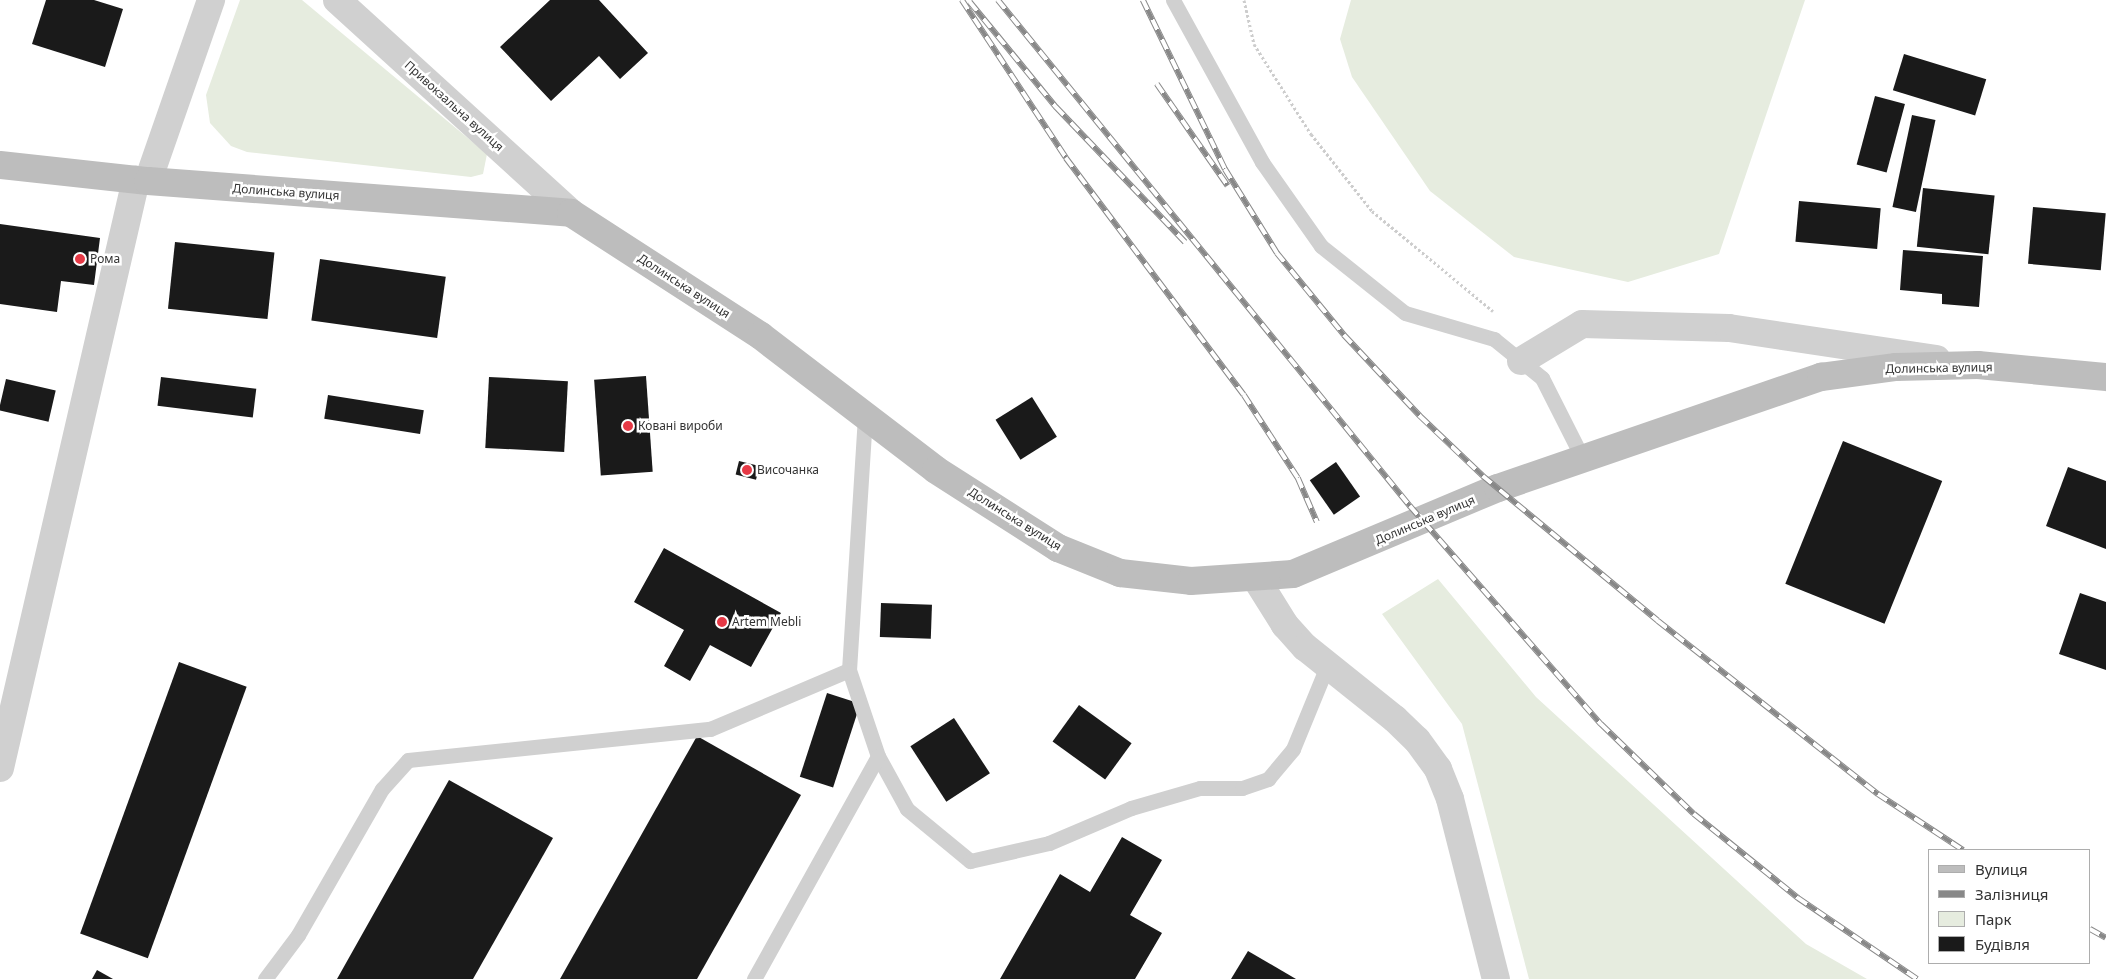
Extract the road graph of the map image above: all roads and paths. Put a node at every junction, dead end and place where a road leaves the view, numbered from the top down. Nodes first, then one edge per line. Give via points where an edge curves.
1 (210, 0) edge
2 (338, 0) edge
3 (1173, 0) edge
4 (1244, 0) edge
5 (0, 165) edge
6 (142, 181) junction
7 (571, 213) junction
8 (1496, 318) dead end
9 (1521, 361) junction
10 (1978, 365) junction
11 (2106, 377) edge
12 (865, 416) junction
13 (1583, 459) junction
14 (1255, 577) junction
15 (1327, 666) junction
16 (849, 670) junction
17 (878, 756) junction
18 (0, 768) edge
19 (265, 979) edge
20 (754, 979) edge
21 (1496, 979) edge

1 - 6 street
2 - 7 street, Привокзальна вулиця
3 - 9 lane via 1262,162 1321,246 1405,313 1494,339
4 - 8 path via 1254,44 1311,134 1360,196
5 - 6 main road, Долинська вулиця
6 - 7 main road, Долинська вулиця
6 - 18 street
7 - 12 main road, Долинська вулиця via 761,336
9 - 10 street via 1582,324 1729,328
9 - 13 lane via 1542,378
10 - 11 main road, Долинська вулиця
10 - 13 main road, Долинська вулиця via 1896,366 1822,377
12 - 14 main road, Долинська вулиця via 936,470 1067,552 1120,573 1191,581
12 - 16 lane
13 - 14 main road, Долинська вулиця via 1498,488 1293,574
14 - 15 street via 1285,625
15 - 17 lane via 1293,749 1268,779 1242,788 1200,788 1131,808 1049,843 970,861 907,809
15 - 21 street via 1406,729 1438,769 1450,799
16 - 17 lane
16 - 19 lane via 710,729 408,760 382,789 298,934
17 - 20 lane

